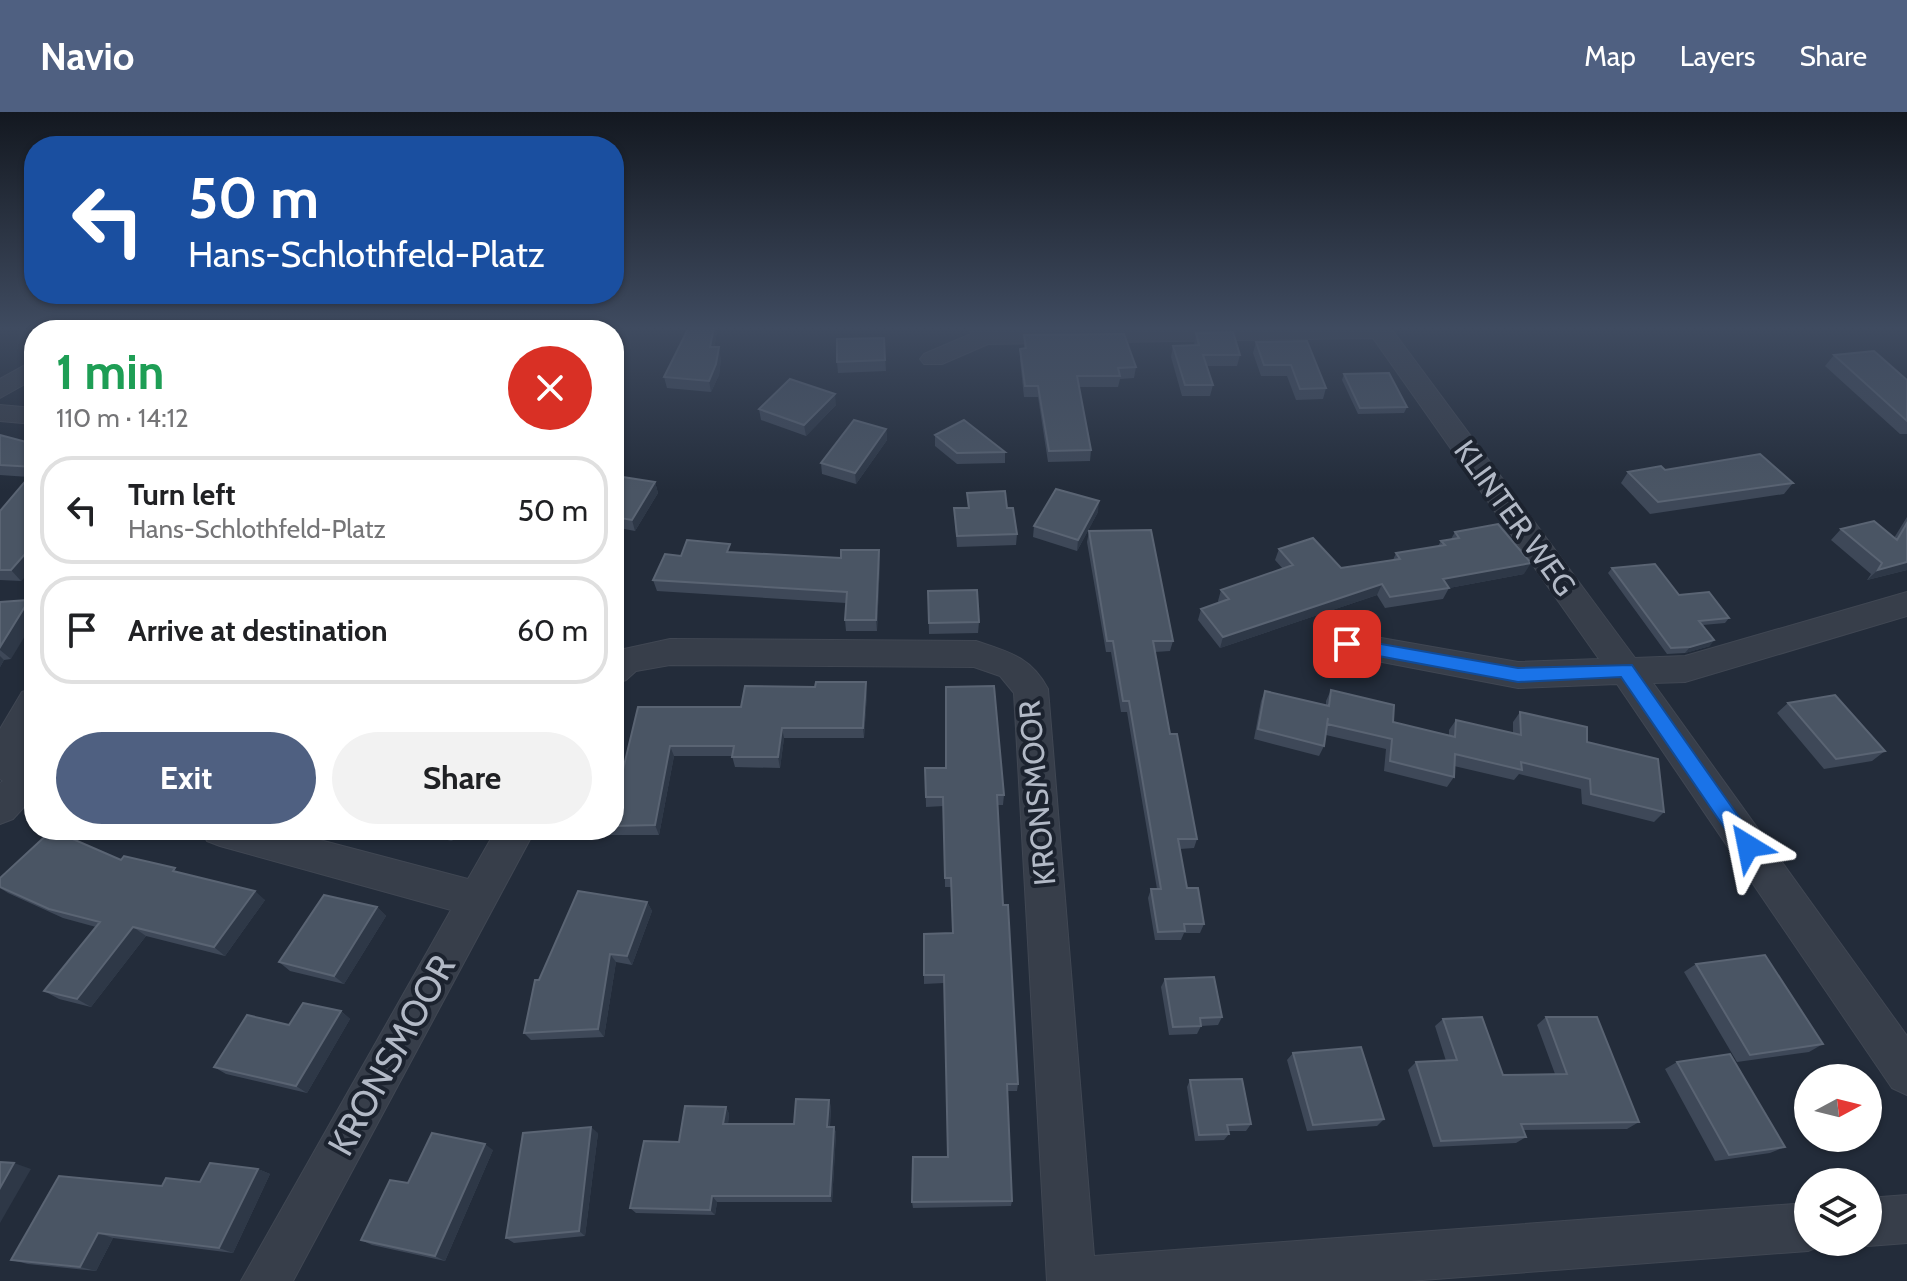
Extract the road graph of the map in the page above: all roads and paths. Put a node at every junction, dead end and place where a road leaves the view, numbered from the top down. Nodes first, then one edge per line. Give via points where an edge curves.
1 (1416, 382) edge
2 (0, 413) edge
3 (24, 415) edge
4 (1907, 604) edge
5 (1347, 644) dead end
6 (624, 663) edge
7 (1625, 670) junction
8 (24, 719) edge
9 (24, 775) edge
10 (24, 786) edge
11 (0, 808) edge
12 (257, 840) edge
13 (510, 840) edge
14 (477, 899) junction
15 (1907, 1073) edge
16 (1907, 1219) edge
17 (1882, 1221) edge
18 (1794, 1228) edge
19 (1351, 1272) edge
20 (266, 1281) edge
21 (1072, 1281) edge
22 (1085, 1281) edge

1 - 7 street, KLINTER WEG
2 - 3 street
4 - 7 street via 1685,669
5 - 7 street via 1518,675
6 - 21 street, KRONSMOOR via 670,652 976,654 1012,667 1031,689
7 - 15 street, KLINTER WEG
8 - 9 street via 6,765
10 - 11 street
12 - 14 street
13 - 14 street, KRONSMOOR
14 - 20 street, KRONSMOOR
16 - 17 street
18 - 19 street
19 - 22 street

